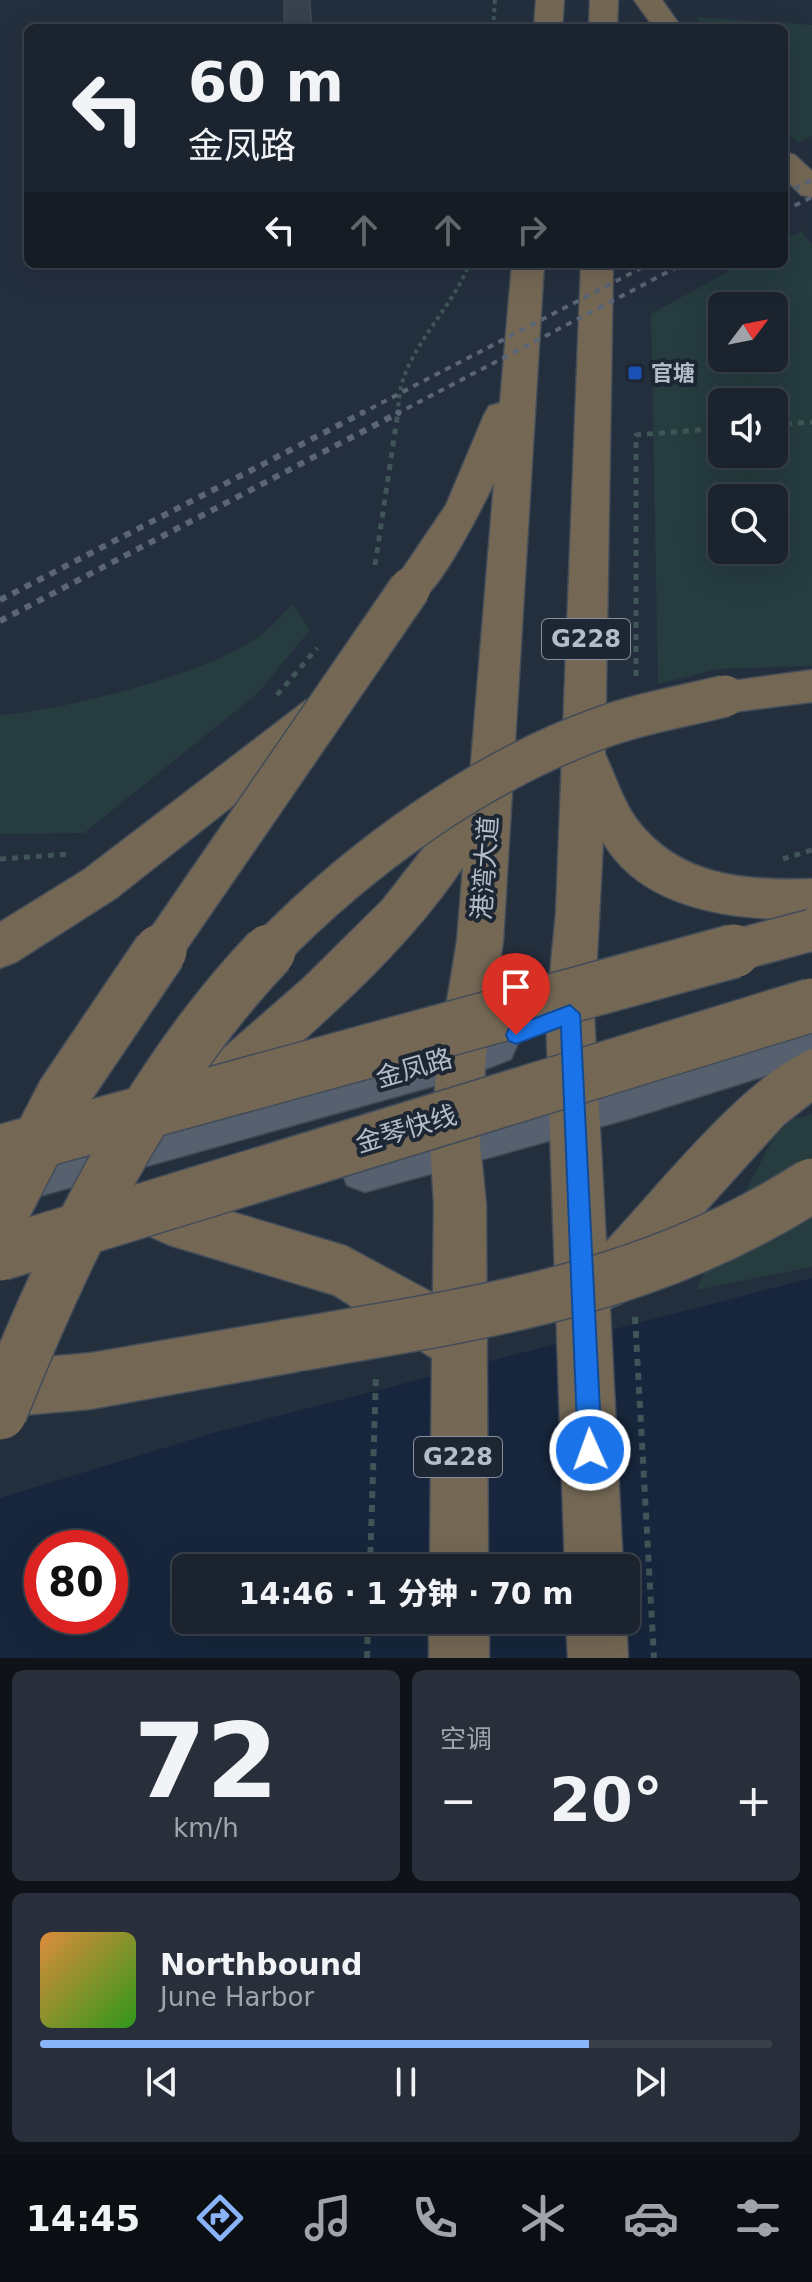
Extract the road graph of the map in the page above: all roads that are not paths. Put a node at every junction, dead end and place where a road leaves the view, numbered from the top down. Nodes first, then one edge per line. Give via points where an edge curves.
1 (297, 0) edge
2 (550, 0) edge
3 (604, 0) edge
4 (648, 0) edge
5 (298, 24) edge
6 (548, 24) edge
7 (603, 24) edge
8 (665, 24) edge
9 (788, 165) edge
10 (812, 188) edge
11 (528, 268) edge
12 (597, 268) edge
13 (520, 360) junction
14 (812, 686) edge
15 (328, 707) junction
16 (583, 744) junction
17 (492, 767) junction
18 (812, 899) edge
19 (812, 910) edge
20 (812, 930) edge
21 (0, 947) edge
22 (812, 1005) edge
23 (570, 1014) junction
24 (812, 1038) edge
25 (462, 1055) junction
26 (812, 1072) edge
27 (576, 1109) junction
28 (158, 1139) junction
29 (455, 1144) junction
30 (0, 1152) edge
31 (104, 1154) junction
32 (0, 1182) edge
33 (812, 1185) edge
34 (0, 1216) edge
35 (169, 1219) junction
36 (117, 1232) junction
37 (0, 1254) edge
38 (0, 1268) edge
39 (610, 1306) junction
40 (457, 1346) junction
41 (0, 1389) edge
42 (0, 1413) edge
43 (459, 1554) edge
44 (595, 1554) edge
45 (459, 1634) edge
46 (597, 1634) edge
47 (459, 1658) edge
48 (598, 1658) edge

1 - 5 street
2 - 6 highway
3 - 7 highway
4 - 8 highway
9 - 10 highway
11 - 13 highway, 港湾大道 / G228
12 - 16 highway, G228
13 - 15 highway, bridge via 484,468 448,540 391,582
13 - 17 highway, 港湾大道 / G228
14 - 42 highway, bridge via 725,696 603,727 441,809 290,932 234,988 174,1070 35,1321
15 - 21 highway via 100,884
15 - 34 highway, bridge via 64,1093
16 - 18 highway via 598,796 621,835 653,867 691,888 723,897 766,902
16 - 23 highway, G228 via 579,913
17 - 25 highway, 港湾大道 / G228 via 480,941
17 - 28 highway via 474,814 418,894
19 - 23 main road, 金凤路 via 647,967
20 - 30 highway, bridge
22 - 37 highway, 金琴快线, bridge
23 - 25 main road, 金凤路
23 - 27 highway, G228
24 - 27 main road
25 - 28 main road, 金凤路
25 - 29 highway, 港湾大道 / G228
26 - 39 highway via 766,1107
27 - 29 main road
27 - 39 highway, G228
28 - 31 main road, 金凤路
29 - 35 main road
29 - 40 highway, 港湾大道 / G228 via 460,1204
31 - 32 main road, 金凤路
31 - 36 main road
33 - 41 highway, bridge via 704,1246 502,1309 91,1381
35 - 36 main road
35 - 40 highway via 346,1272 420,1316
36 - 38 main road
39 - 44 highway, G228
40 - 43 highway, 港湾大道 / G228
45 - 47 highway
46 - 48 highway

